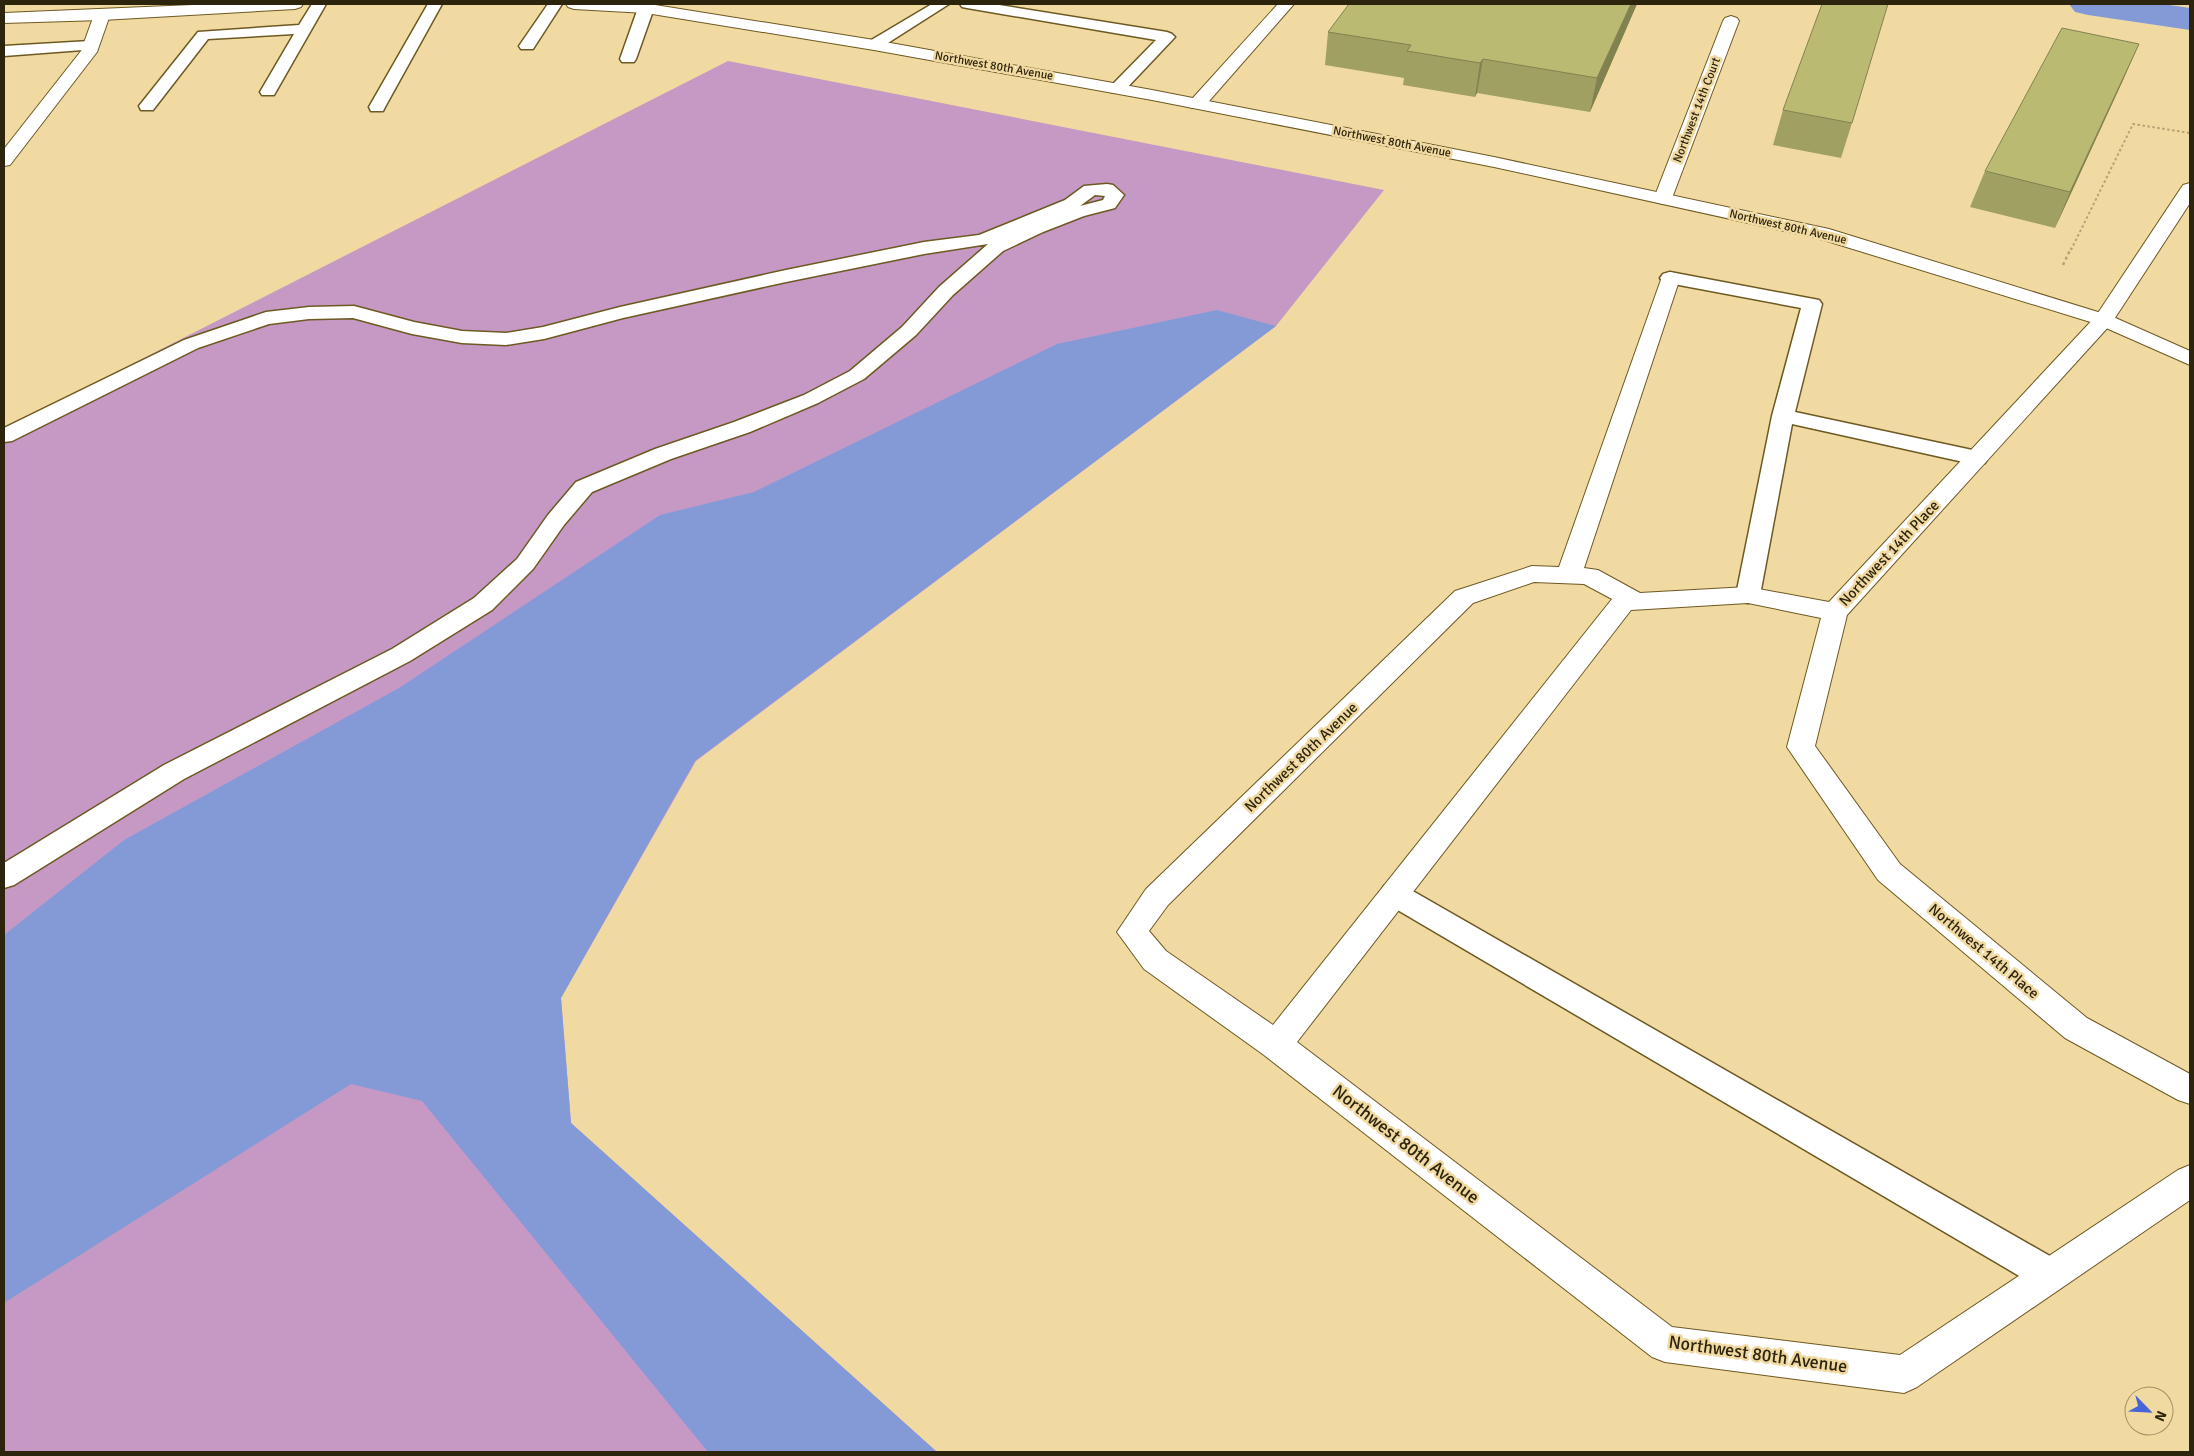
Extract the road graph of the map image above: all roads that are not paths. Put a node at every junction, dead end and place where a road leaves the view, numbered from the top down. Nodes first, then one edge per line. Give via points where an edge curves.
1 (295, 4) edge
2 (319, 4) edge
3 (435, 4) edge
4 (555, 4) edge
5 (574, 4) edge
6 (942, 4) edge
7 (967, 4) edge
8 (1286, 4) edge
9 (649, 6) edge
10 (102, 15) junction
11 (4, 18) edge
12 (1731, 21) dead end
13 (305, 29) junction
14 (874, 45) junction
15 (90, 46) junction
16 (527, 46) dead end
17 (4, 51) edge
18 (628, 59) dead end
19 (1117, 89) junction
20 (268, 92) dead end
21 (1197, 104) junction
22 (147, 106) dead end
23 (377, 107) dead end
24 (4, 162) edge
25 (2190, 189) edge
26 (1663, 198) junction
27 (1670, 278) joint
28 (2104, 320) junction
29 (2190, 359) edge
30 (1783, 416) junction
31 (4, 436) edge
32 (1977, 458) junction
33 (1569, 575) junction
34 (1748, 595) junction
35 (1638, 602) junction
36 (1835, 612) junction
37 (4, 877) edge
38 (1394, 894) junction
39 (1276, 1044) junction
40 (2190, 1090) edge
41 (2190, 1183) edge
42 (2050, 1276) junction

1 - 10 street
2 - 13 lane
3 - 23 lane
4 - 16 lane
5 - 9 street, Northwest 80th Avenue
6 - 14 lane
7 - 19 lane via 1167,37
8 - 21 street
9 - 14 street, Northwest 80th Avenue via 694,17
9 - 18 lane
10 - 11 street
10 - 15 street
12 - 26 street, Northwest 14th Court
13 - 20 lane
13 - 22 lane via 203,35
14 - 19 street, Northwest 80th Avenue
15 - 17 lane
15 - 24 street
19 - 21 street, Northwest 80th Avenue
21 - 26 street, Northwest 80th Avenue
25 - 28 street, Northwest 14th Place
26 - 28 street, Northwest 80th Avenue via 1822,232
27 - 30 lane via 1812,304
27 - 33 street
28 - 29 street, Northwest 80th Avenue
28 - 32 street, Northwest 14th Place
30 - 32 lane
30 - 34 lane
31 - 37 lane via 191,344 266,318 354,312 412,328 462,337 506,339 924,248 983,240 1071,204 1090,190 1107,189 1115,194 1109,204 1070,215 996,247 952,286 909,331 857,375 751,424 663,454 584,487 525,564 483,604 401,655 174,772
32 - 36 street, Northwest 14th Place
33 - 35 street, Northwest 80th Avenue via 1589,576
33 - 39 street, Northwest 80th Avenue via 1532,574 1464,597 1157,897 1132,932 1155,960
34 - 35 street
34 - 36 street
35 - 38 street via 1624,602
36 - 40 street, Northwest 14th Place via 1801,746 1889,872 2076,1028
38 - 39 street
38 - 42 lane
39 - 42 street, Northwest 80th Avenue via 1665,1344 1904,1374
41 - 42 street, Northwest 80th Avenue

